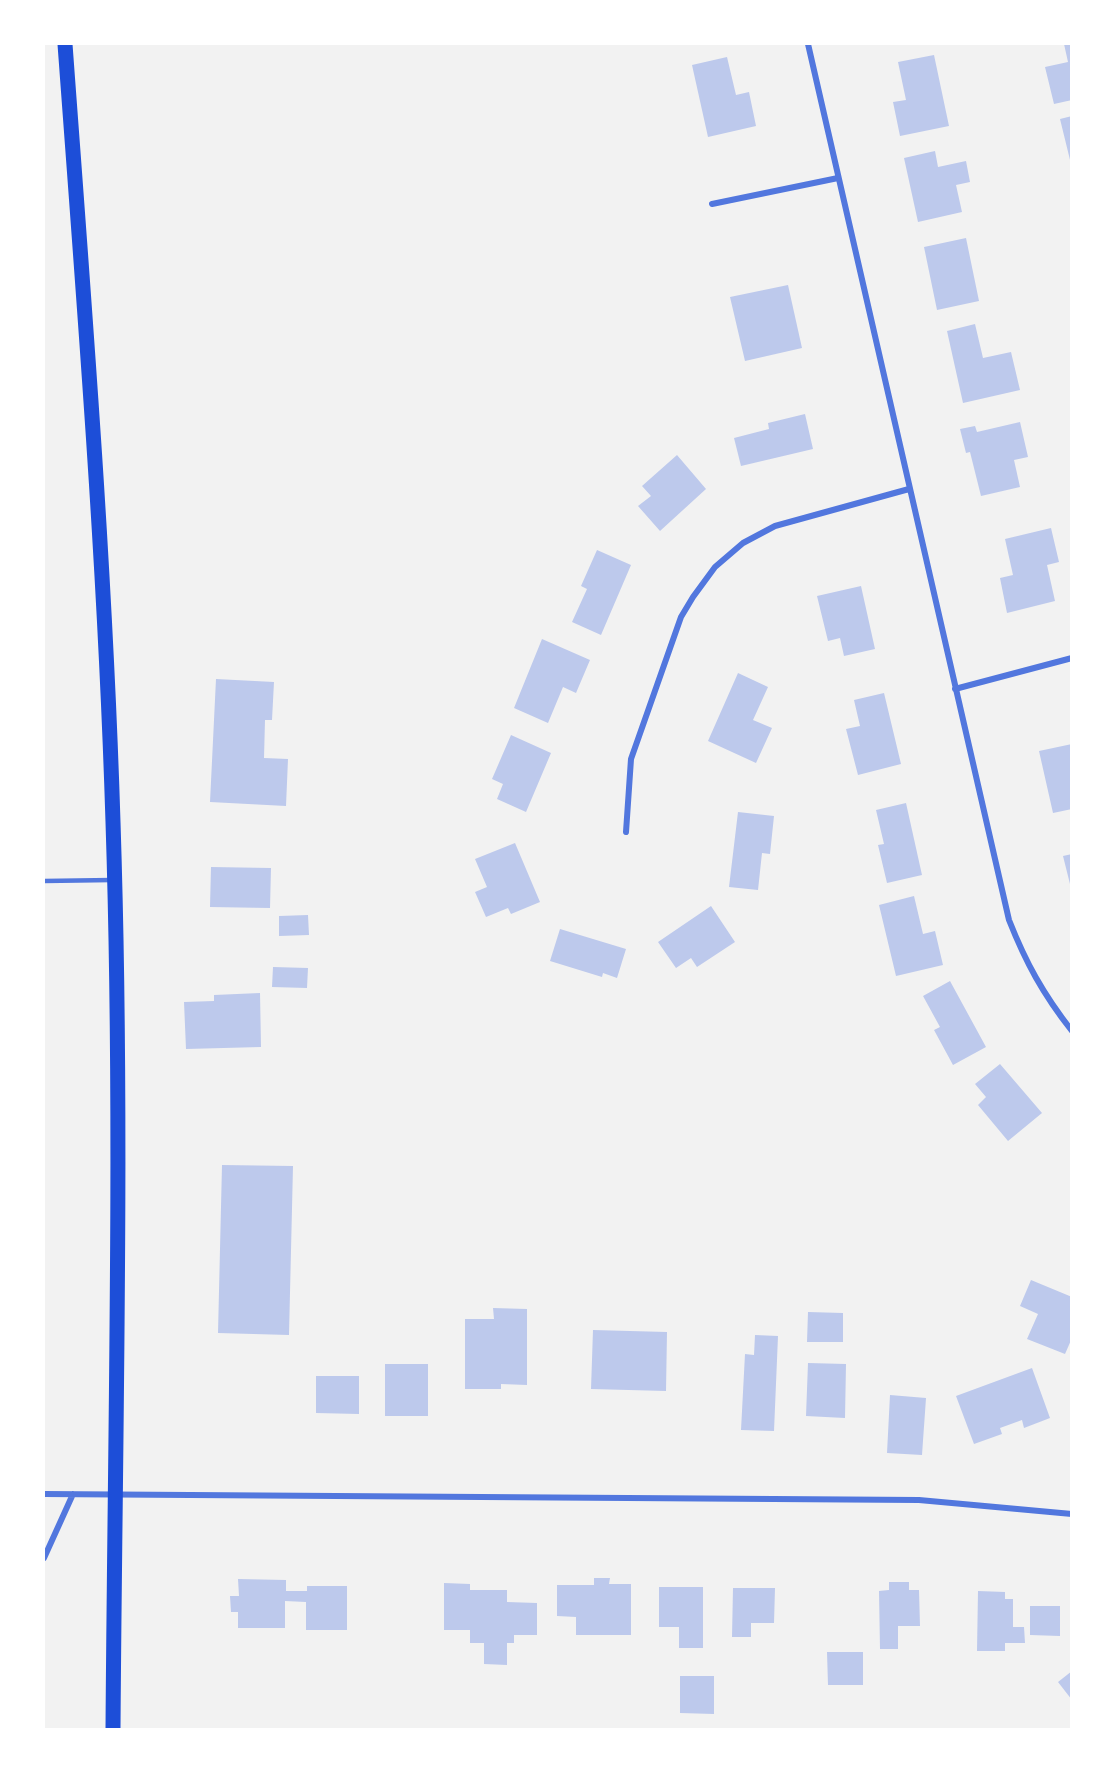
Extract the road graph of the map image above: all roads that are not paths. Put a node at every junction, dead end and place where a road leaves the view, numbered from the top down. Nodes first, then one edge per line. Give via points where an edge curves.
1 (65, 44) edge
2 (808, 44) edge
3 (838, 178) junction
4 (712, 204) dead end
5 (909, 489) junction
6 (1071, 658) edge
7 (956, 689) junction
8 (626, 832) dead end
9 (114, 880) junction
10 (44, 881) edge
11 (1071, 1031) edge
12 (44, 1494) edge
13 (73, 1494) junction
14 (115, 1494) junction
15 (1071, 1514) edge
16 (44, 1558) edge
17 (113, 1730) edge

1 - 9 main road via 101,553
2 - 3 street
3 - 4 street
3 - 5 street
5 - 7 street
5 - 8 street via 775,526 743,543 715,567 681,618 631,759
6 - 7 street
7 - 11 street via 1009,920 1025,961
9 - 10 lane
9 - 14 main road via 118,1114
12 - 13 street
13 - 14 street
13 - 16 street
14 - 15 street via 919,1500
14 - 17 main road

